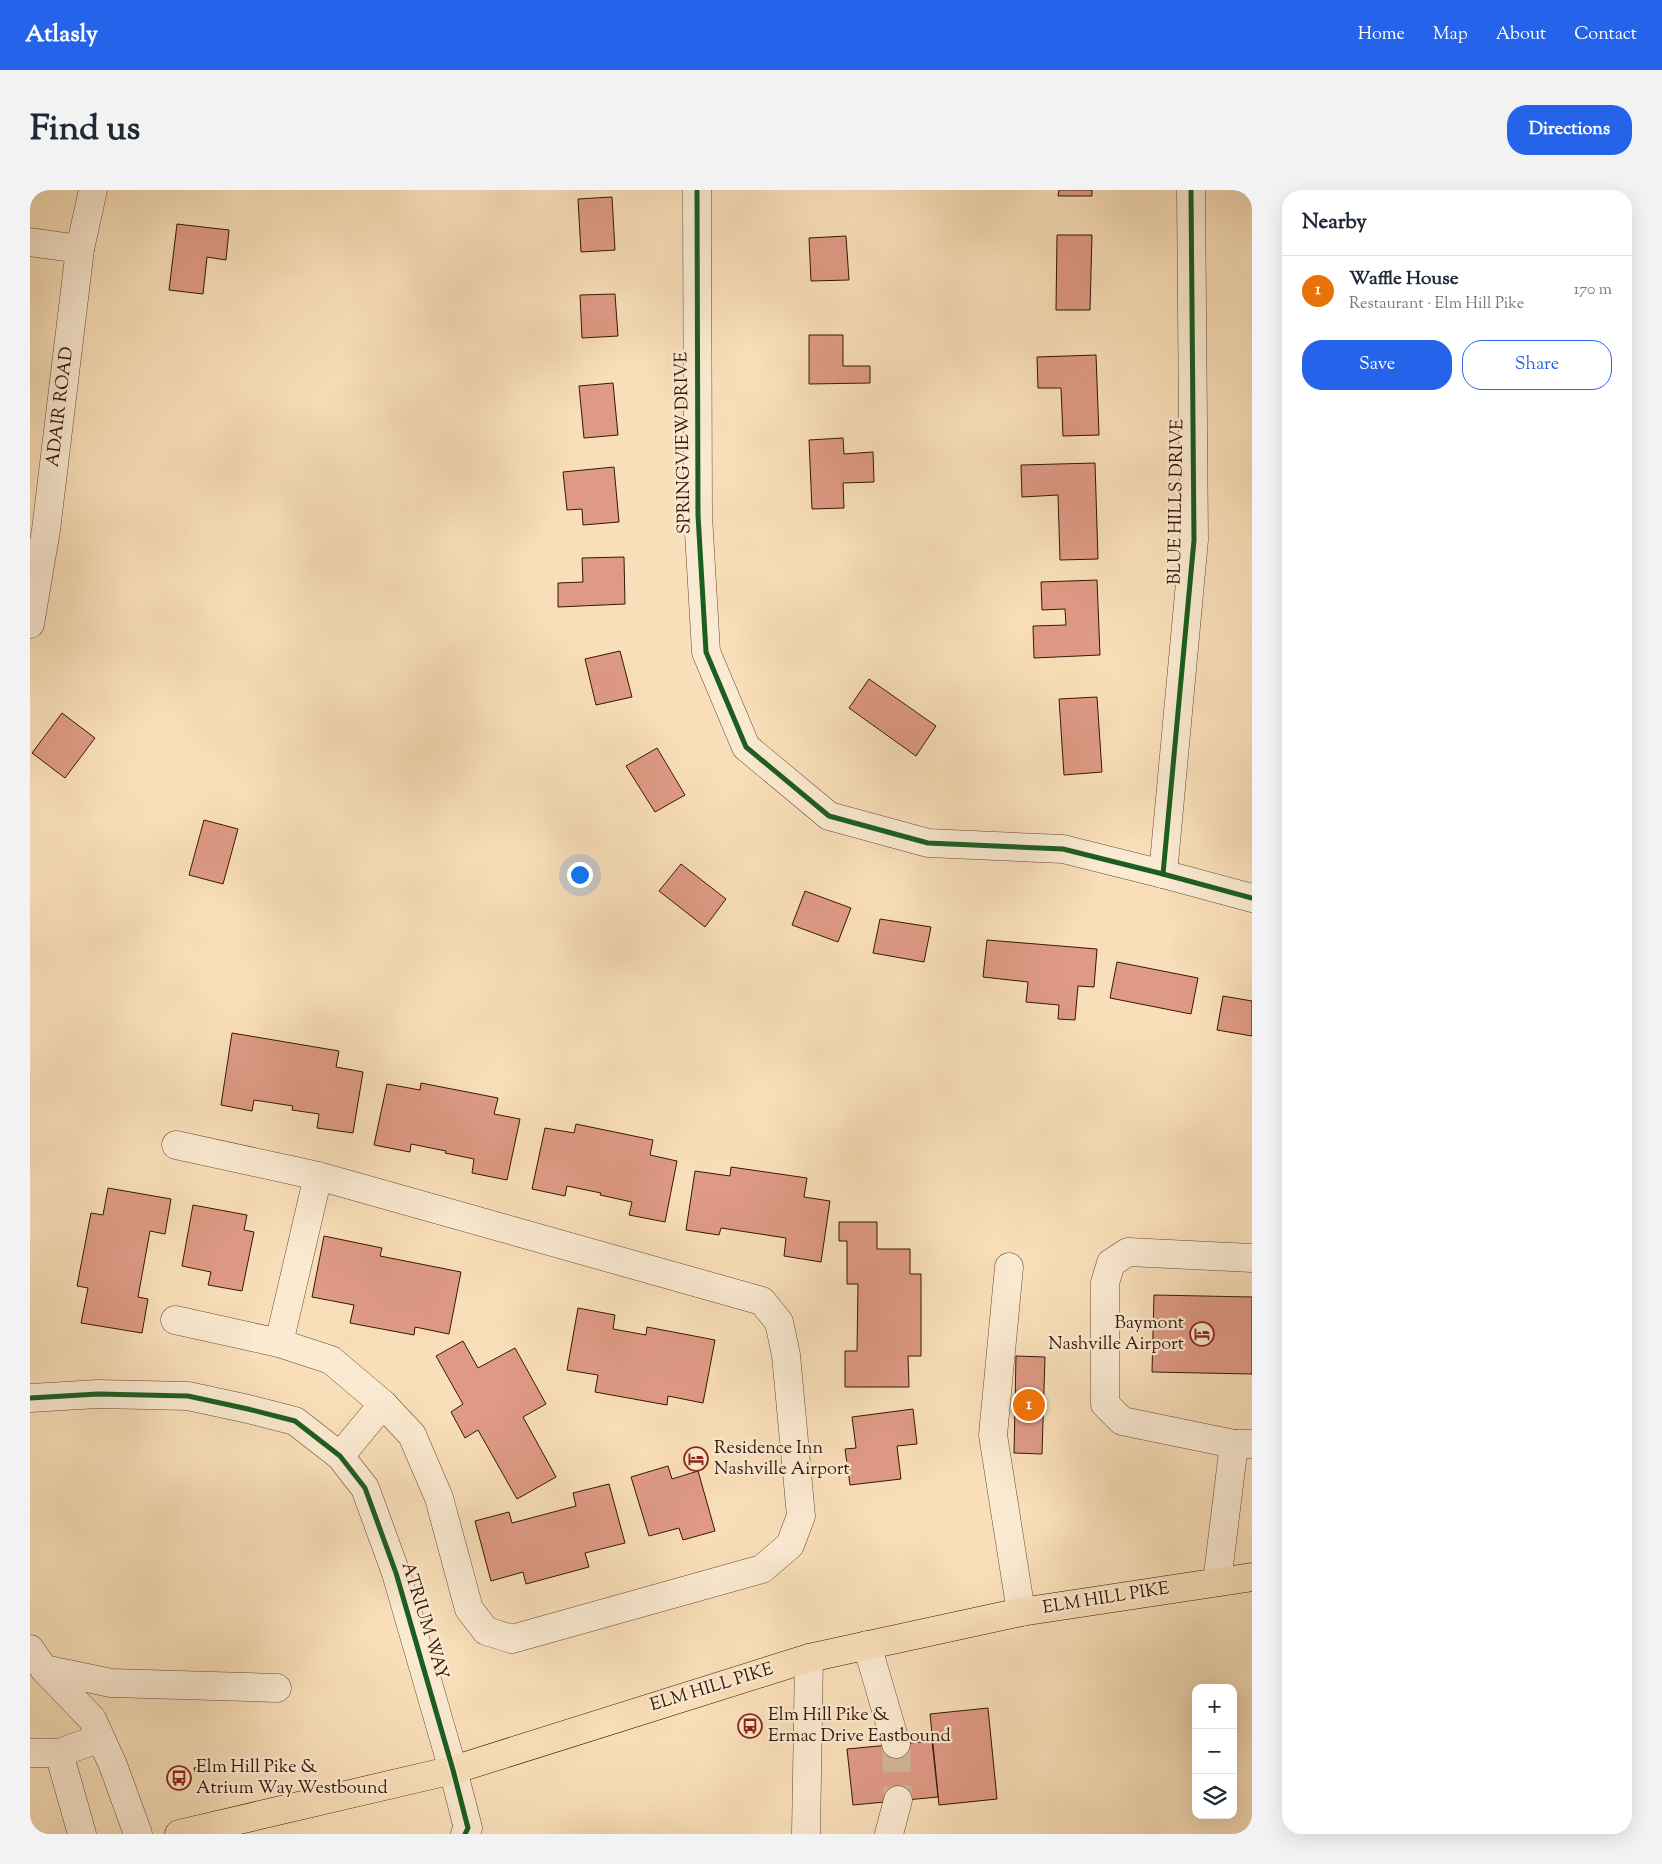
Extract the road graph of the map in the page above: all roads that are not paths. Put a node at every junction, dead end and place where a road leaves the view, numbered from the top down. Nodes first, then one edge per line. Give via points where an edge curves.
1 (93, 190) edge
2 (697, 190) edge
3 (1191, 190) edge
4 (30, 242) edge
5 (80, 249) junction
6 (30, 624) edge
7 (1163, 874) junction
8 (1252, 898) edge
9 (176, 1145) dead end
10 (318, 1176) junction
11 (1252, 1258) edge
12 (1009, 1267) dead end
13 (175, 1320) dead end
14 (279, 1343) junction
15 (30, 1398) edge
16 (383, 1404) junction
17 (1243, 1444) edge
18 (340, 1456) junction
19 (1252, 1577) edge
20 (1217, 1582) junction
21 (1021, 1612) junction
22 (868, 1645) junction
23 (809, 1658) junction
24 (37, 1659) edge
25 (277, 1688) dead end
26 (100, 1738) junction
27 (896, 1744) tunnel mouth
28 (30, 1753) edge
29 (59, 1753) junction
30 (453, 1770) junction
31 (898, 1800) tunnel mouth
32 (82, 1834) edge
33 (138, 1834) edge
34 (179, 1834) edge
35 (465, 1834) edge
36 (806, 1834) edge
37 (889, 1834) edge

1 - 5 street, ADAIR ROAD
2 - 7 street, SPRINGVIEW DRIVE via 698,516 706,652 746,747 829,816 928,843 1063,849
3 - 7 street, BLUE HILLS DRIVE via 1194,540
4 - 5 street
5 - 6 street, ADAIR ROAD via 46,530
7 - 8 street, SPRINGVIEW DRIVE
9 - 10 street
10 - 14 street
10 - 16 street via 762,1301 779,1322 786,1355 801,1516 790,1545 762,1569 512,1639 486,1632 469,1609 440,1498 412,1435
11 - 17 street via 1128,1252 1111,1263 1105,1283 1105,1404 1122,1421
12 - 21 street via 993,1435
13 - 14 street
14 - 16 street via 331,1360
15 - 18 street, ATRIUM WAY via 98,1394 188,1396 295,1421
16 - 18 street
17 - 20 street
18 - 30 street, ATRIUM WAY via 365,1488 396,1573
19 - 20 main road, ELM HILL PIKE
20 - 21 main road, ELM HILL PIKE
21 - 22 main road, ELM HILL PIKE
22 - 23 main road, ELM HILL PIKE
22 - 27 street
23 - 30 main road, ELM HILL PIKE
23 - 36 street
24 - 25 street via 111,1683
24 - 26 street via 92,1719
26 - 29 street
26 - 33 street
28 - 29 street
29 - 32 street
30 - 34 main road, ELM HILL PIKE
30 - 35 street, ATRIUM WAY via 468,1828
31 - 37 street

